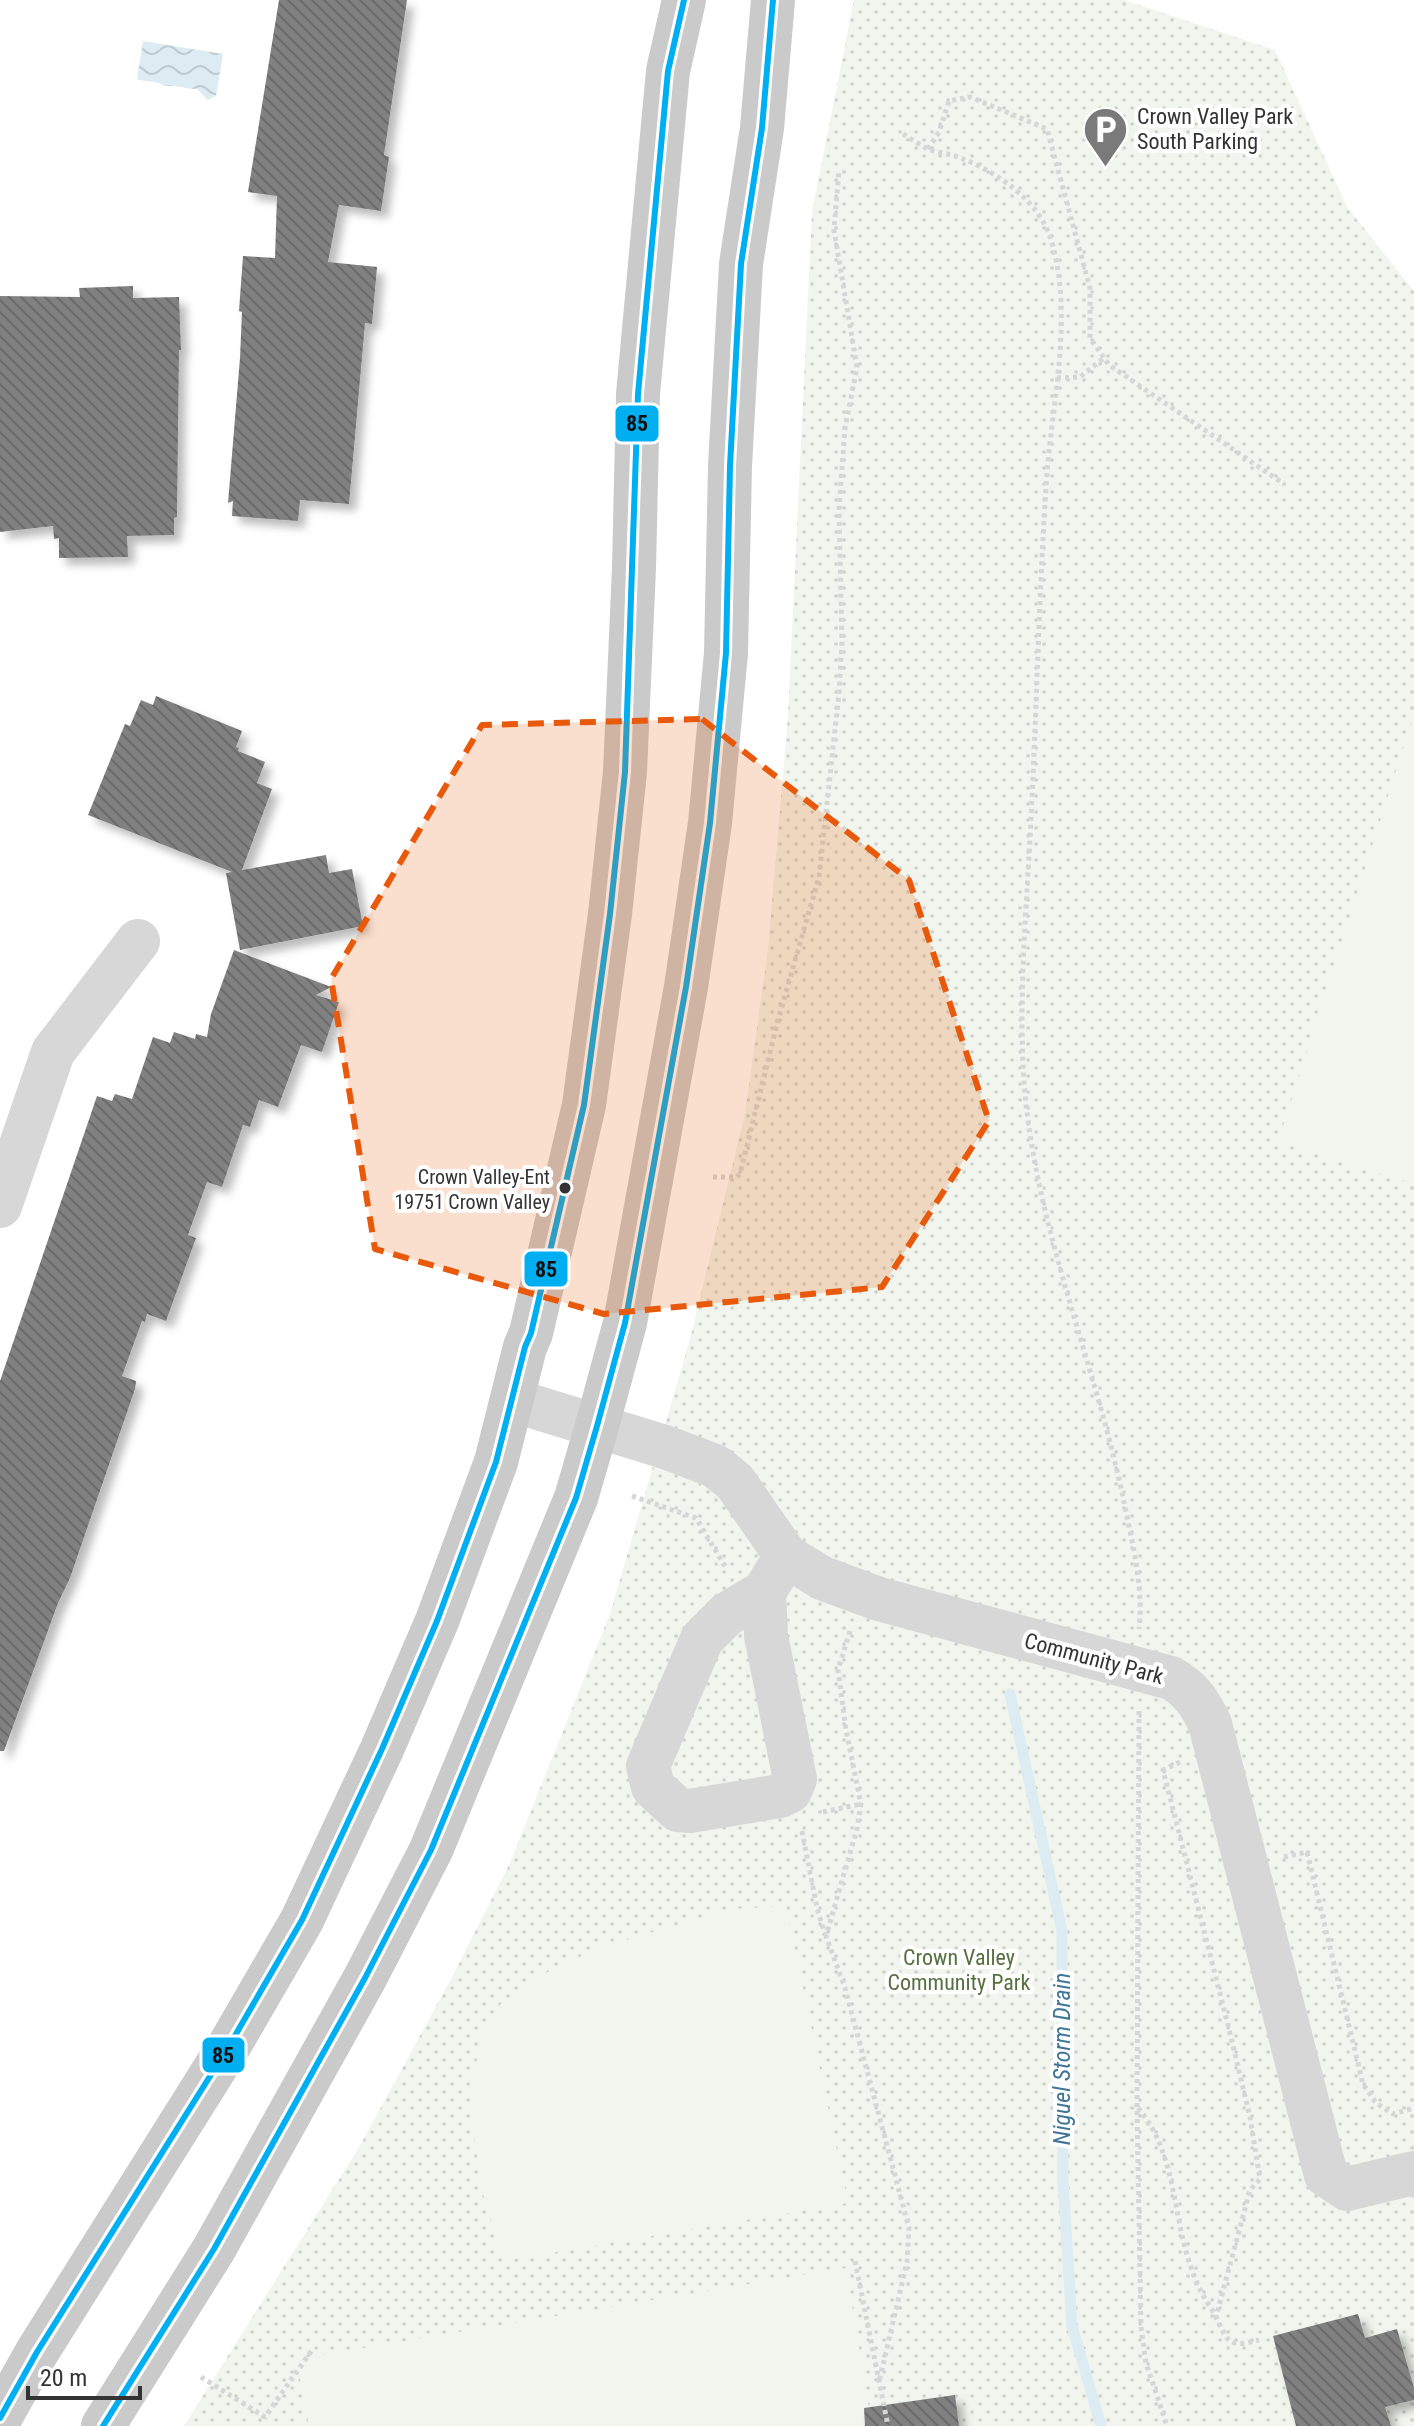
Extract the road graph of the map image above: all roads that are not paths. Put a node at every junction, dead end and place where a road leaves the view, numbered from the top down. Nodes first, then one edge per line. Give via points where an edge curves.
1 (684, 0) edge
2 (773, 0) edge
3 (138, 941) dead end
4 (0, 1206) edge
5 (512, 1400) junction
6 (597, 1426) junction
7 (775, 1574) junction
8 (1414, 2173) edge
9 (0, 2418) edge
10 (103, 2426) edge

1 - 5 main road via 668,71 638,394 625,772 610,914 584,1105
2 - 6 main road via 762,128 741,264 726,653 710,823 625,1323
3 - 4 street via 53,1052
5 - 6 street, Community Park
5 - 9 main road via 496,1462 437,1621 302,1920
6 - 7 street, Community Park via 715,1466 735,1482
6 - 10 main road via 576,1498 431,1850 214,2249
7 - 7 street via 702,1639 648,1766 653,1787 678,1810 780,1796 790,1791 795,1779 766,1636
7 - 8 street, Community Park via 822,1578 865,1613 1133,1669 1187,1687 1210,1724 1326,2175 1347,2189

